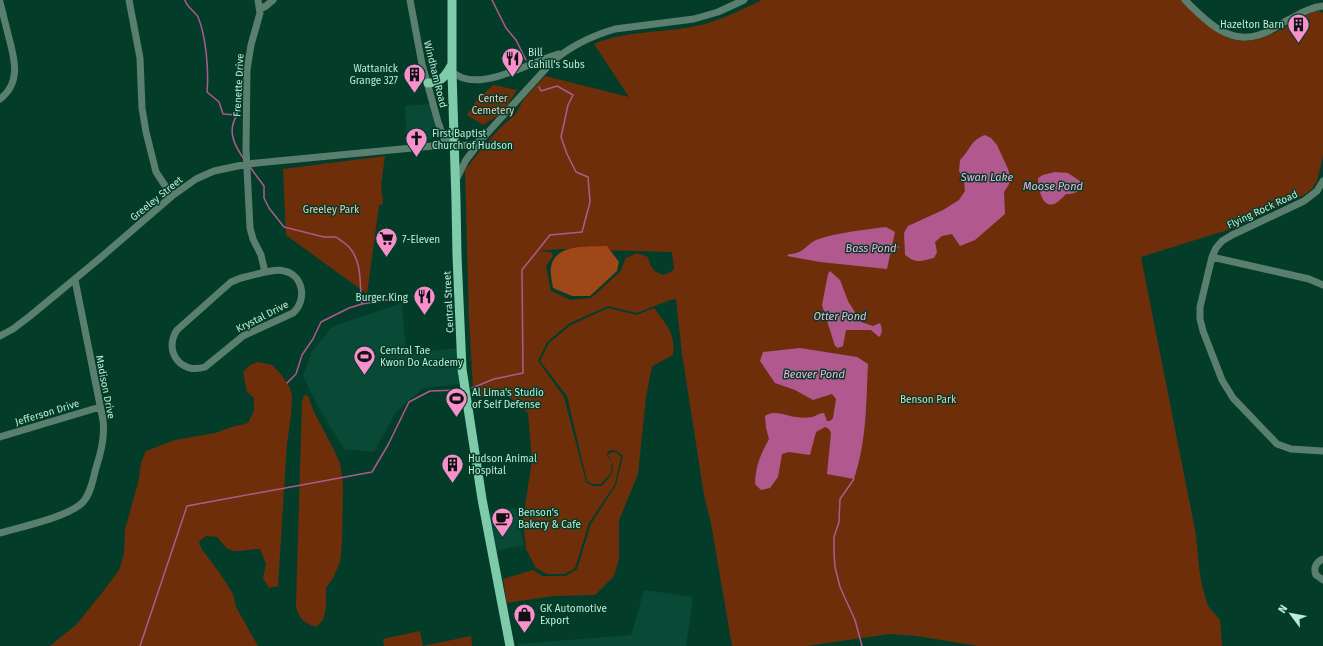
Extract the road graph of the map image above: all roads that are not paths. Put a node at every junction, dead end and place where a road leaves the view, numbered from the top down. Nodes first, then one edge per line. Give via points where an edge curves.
1 (129, 0) edge
2 (258, 0) edge
3 (273, 0) edge
4 (410, 0) edge
5 (452, 0) edge
6 (744, 0) edge
7 (1185, 0) edge
8 (0, 2) edge
9 (1323, 6) edge
10 (260, 9) junction
11 (562, 53) junction
12 (452, 69) junction
13 (428, 83) junction
14 (0, 99) edge
15 (481, 140) junction
16 (455, 146) junction
17 (247, 164) junction
18 (456, 180) junction
19 (1323, 180) edge
20 (172, 196) junction
21 (1212, 257) junction
22 (265, 272) junction
23 (75, 280) junction
24 (1323, 284) edge
25 (0, 336) edge
26 (100, 407) junction
27 (0, 437) edge
28 (1323, 451) edge
29 (0, 533) edge
30 (1323, 559) edge
31 (1323, 580) edge
32 (510, 646) edge

1 - 20 street via 140,58 142,108 146,132 156,172
2 - 10 street, Frenette Drive
3 - 10 street
4 - 13 street, Windham Road
5 - 12 main road, Central Street
6 - 11 street via 694,19 603,32
7 - 9 street via 1216,28 1233,36 1246,37 1264,33 1302,13
8 - 14 street via 13,51 15,70 11,87
10 - 17 street, Frenette Drive via 247,70
11 - 12 street via 503,75 483,79 464,78
11 - 15 street
12 - 13 main road via 439,81
12 - 16 main road, Central Street
13 - 16 street, Windham Road via 444,139
15 - 16 street, Greeley Street via 475,144
15 - 18 street via 466,160
16 - 17 street, Greeley Street
16 - 18 main road, Central Street
17 - 20 street, Greeley Street via 220,169 203,176
17 - 22 street via 251,231
18 - 32 main road, Central Street via 462,369 482,499
19 - 21 street, Flying Rock Road via 1317,191 1304,201 1226,238 1216,248
20 - 23 street, Greeley Street
21 - 24 street
21 - 28 street, Flying Rock Road via 1200,307 1200,319 1225,386 1233,398 1277,444 1295,450
22 - 22 street, Krystal Drive via 229,283 177,330 173,336 172,346 179,362 191,368 205,367 243,336 295,311 300,305 302,295 302,288 297,279 282,270
23 - 25 street, Greeley Street via 24,322
23 - 26 street, Madison Drive
26 - 27 street, Jefferson Drive
26 - 29 street, Madison Drive via 104,426 103,445 91,486 83,502 56,516
30 - 31 street via 1317,562 1314,569 1316,575

